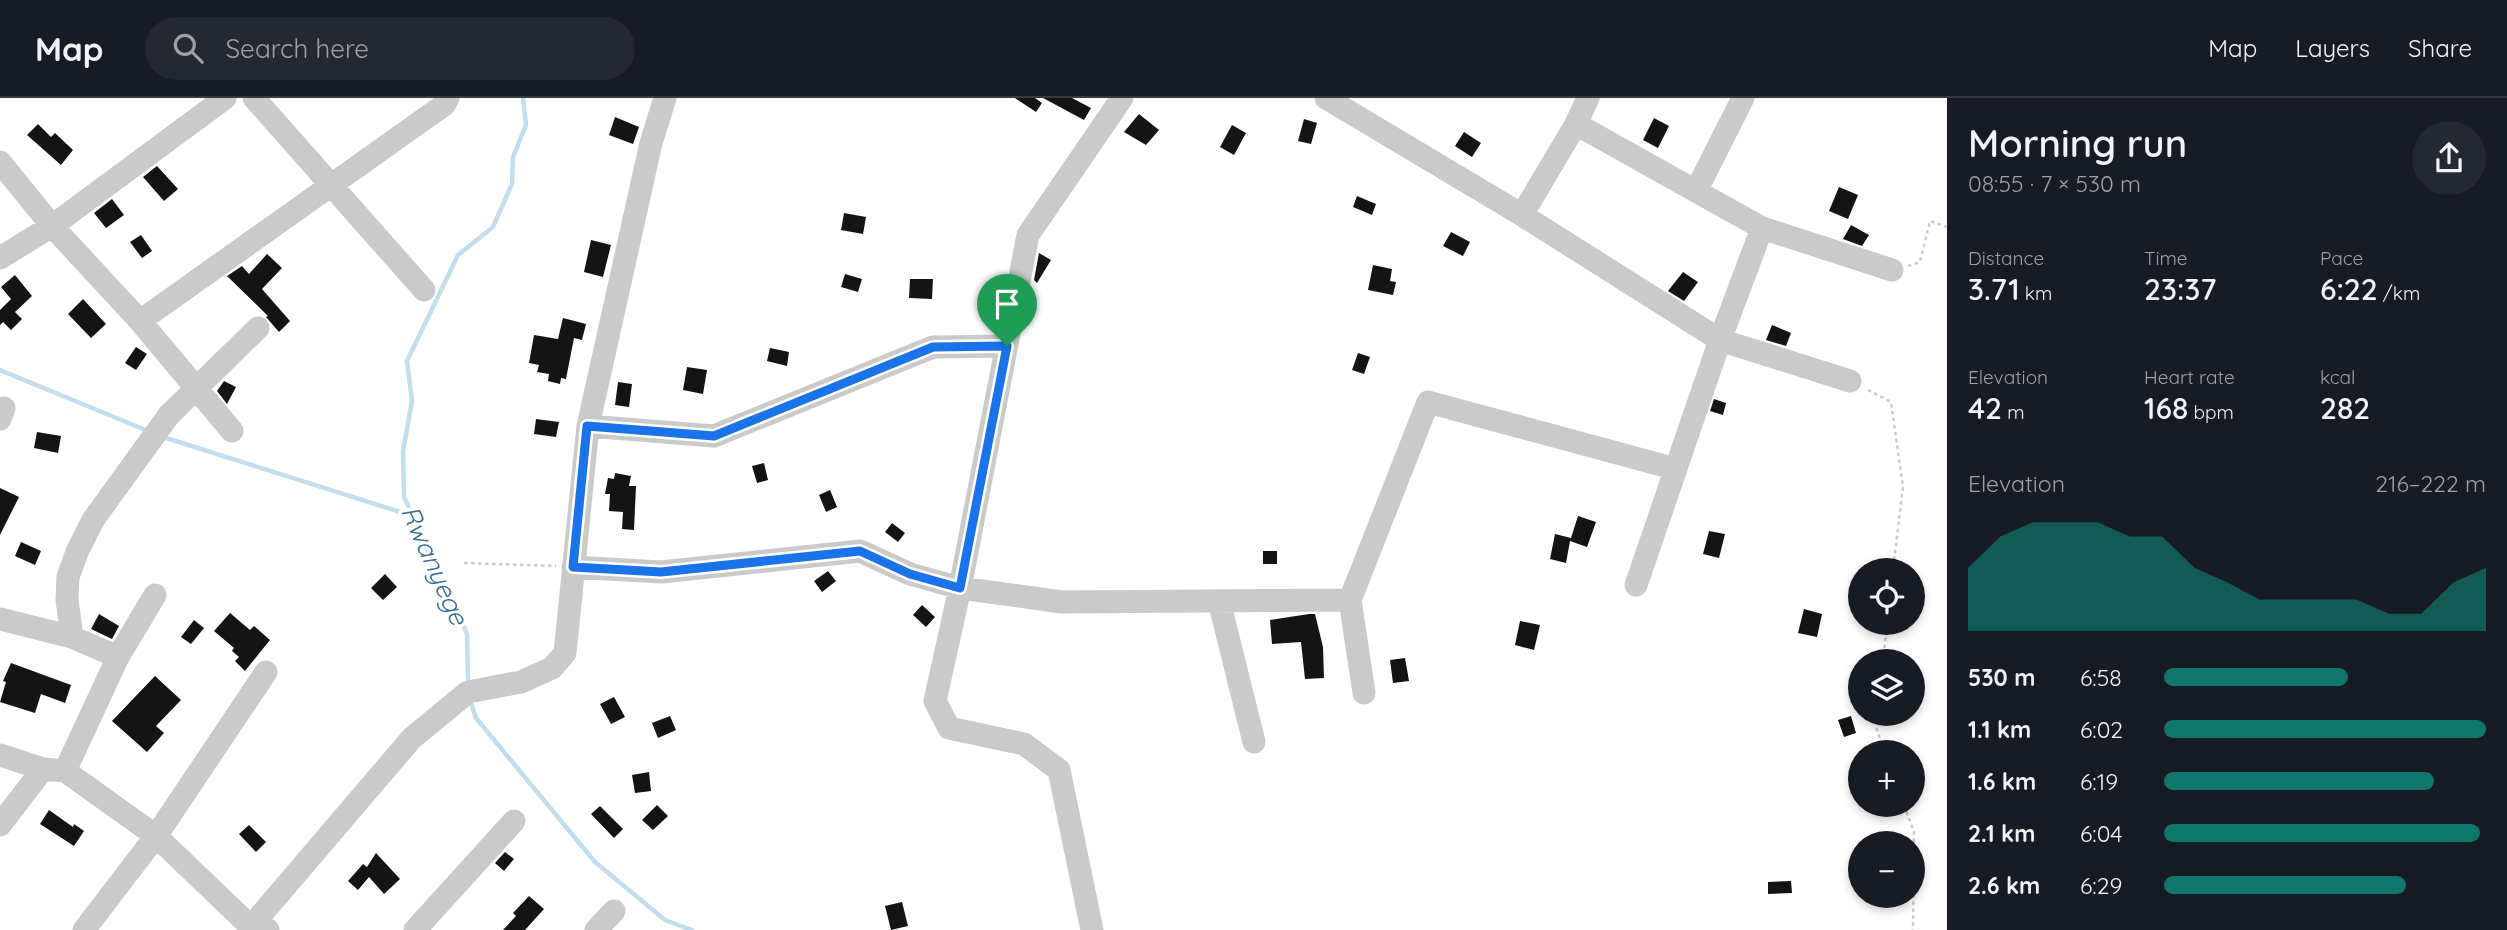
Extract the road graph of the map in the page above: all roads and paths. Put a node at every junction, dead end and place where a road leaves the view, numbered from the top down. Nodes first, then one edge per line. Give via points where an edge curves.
1 (225, 98) edge
2 (254, 98) edge
3 (665, 98) edge
4 (1122, 98) edge
5 (1326, 98) edge
6 (1588, 98) edge
7 (1743, 98) edge
8 (446, 102) edge
9 (1576, 124) junction
10 (0, 162) edge
11 (332, 184) junction
12 (1696, 191) junction
13 (1522, 215) junction
14 (52, 226) junction
15 (1947, 227) edge
16 (1762, 228) junction
17 (0, 258) edge
18 (1892, 270) joint
19 (424, 290) dead end
20 (140, 321) junction
21 (258, 328) dead end
22 (1720, 340) junction
23 (1007, 346) junction
24 (1850, 382) joint
25 (196, 388) junction
26 (587, 426) junction
27 (232, 431) dead end
28 (1676, 469) junction
29 (1894, 558) edge
30 (464, 562) dead end
31 (573, 567) junction
32 (1636, 585) dead end
33 (960, 588) junction
34 (155, 595) dead end
35 (1350, 600) junction
36 (1219, 601) junction
37 (0, 619) edge
38 (72, 637) junction
39 (118, 657) junction
40 (266, 672) dead end
41 (1364, 693) dead end
42 (1254, 742) dead end
43 (0, 755) edge
44 (54, 770) junction
45 (1908, 817) edge
46 (514, 821) dead end
47 (0, 825) edge
48 (156, 836) junction
49 (614, 911) dead end
50 (255, 929) edge
51 (85, 930) edge
52 (415, 930) edge
53 (596, 930) edge
54 (1092, 930) edge
55 (1913, 930) edge

1 - 14 street
2 - 11 street
3 - 26 street
4 - 23 street via 1028,235
5 - 13 street
6 - 9 street
7 - 12 street
8 - 11 street
9 - 12 street
9 - 13 street
10 - 14 street
11 - 19 street
11 - 20 street
12 - 16 street
13 - 22 street
14 - 17 street
14 - 20 street
15 - 18 path via 1930,221 1920,262
16 - 18 street
16 - 22 street
20 - 25 street
21 - 25 street
22 - 24 street
22 - 28 street
23 - 26 street via 933,347 714,436
23 - 33 street
24 - 29 path via 1891,402 1903,486
25 - 27 street
25 - 38 street via 169,415 93,520 77,552 68,577
26 - 31 street
28 - 32 street
28 - 35 street via 1429,402
30 - 31 path
31 - 33 street via 661,572 860,551 910,574
31 - 50 street via 565,653 552,668 521,682 468,692 412,738
33 - 36 street via 1062,602
33 - 54 street via 934,701 949,728 1024,744 1059,770
34 - 39 street
35 - 36 street
35 - 41 street
36 - 42 street
37 - 38 street
38 - 39 street
39 - 44 street
40 - 48 street
43 - 44 street
44 - 47 street
44 - 48 street
45 - 55 path via 1914,832
46 - 52 street
48 - 50 street
48 - 51 street
49 - 53 street

